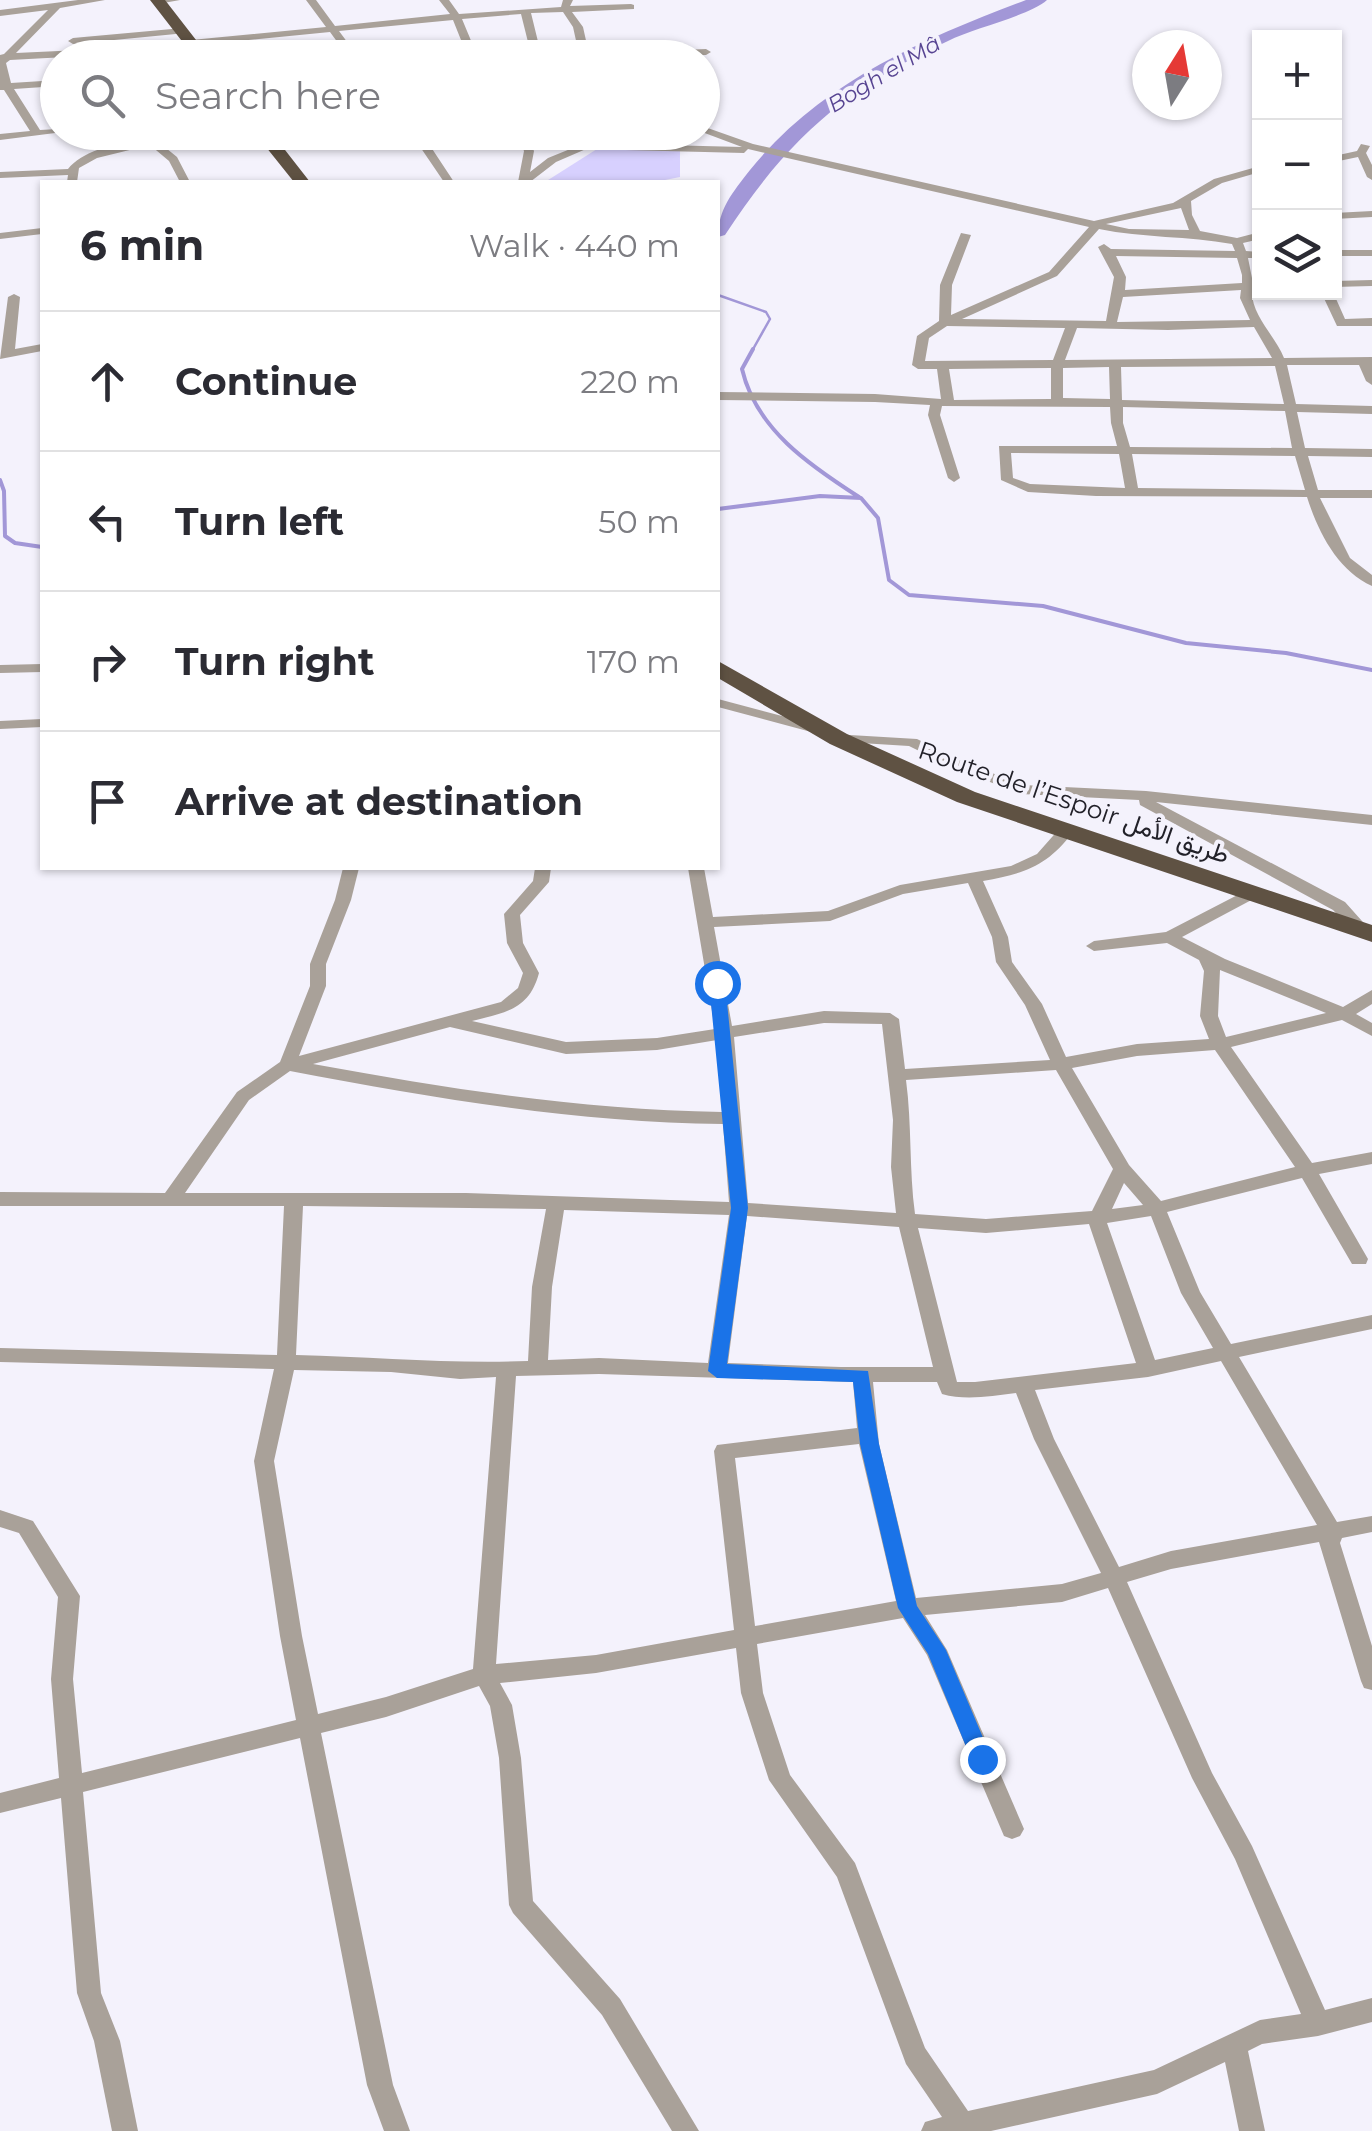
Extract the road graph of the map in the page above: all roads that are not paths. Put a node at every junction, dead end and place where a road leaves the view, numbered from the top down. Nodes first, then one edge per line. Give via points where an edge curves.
1 (100, 0) edge
2 (163, 0) edge
3 (311, 0) edge
4 (444, 0) edge
5 (55, 3) edge
6 (566, 4) edge
7 (631, 6) dead end
8 (525, 10) junction
9 (0, 13) edge
10 (457, 17) junction
11 (62, 20) dead end
12 (334, 28) junction
13 (72, 40) edge
14 (116, 40) edge
15 (190, 40) edge
16 (234, 40) edge
17 (342, 40) edge
18 (466, 40) edge
19 (532, 40) edge
20 (581, 40) edge
21 (40, 55) edge
22 (3, 57) junction
23 (40, 83) edge
24 (4, 86) edge
25 (37, 134) junction
26 (40, 134) edge
27 (720, 135) edge
28 (0, 137) edge
29 (118, 150) edge
30 (162, 150) edge
31 (276, 150) edge
32 (427, 150) edge
33 (529, 150) edge
34 (576, 150) edge
35 (711, 150) edge
36 (774, 152) junction
37 (1342, 156) edge
38 (1252, 172) edge
39 (0, 175) edge
40 (72, 177) edge
41 (1372, 177) edge
42 (184, 180) edge
43 (300, 180) edge
44 (448, 180) edge
45 (524, 180) edge
46 (527, 180) edge
47 (1186, 201) junction
48 (1372, 214) edge
49 (1342, 216) edge
50 (1099, 222) junction
51 (40, 231) edge
52 (1196, 234) junction
53 (0, 236) edge
54 (964, 236) dead end
55 (1252, 240) edge
56 (1239, 248) junction
57 (1106, 252) junction
58 (1252, 252) edge
59 (1342, 253) edge
60 (1372, 253) edge
61 (1252, 283) edge
62 (1342, 284) edge
63 (1372, 284) edge
64 (1252, 286) edge
65 (1252, 288) edge
66 (1122, 294) junction
67 (14, 297) dead end
68 (1331, 300) edge
69 (946, 322) junction
70 (1372, 322) edge
71 (1258, 323) junction
72 (1111, 324) junction
73 (1072, 325) junction
74 (40, 348) edge
75 (4, 354) edge
76 (1368, 361) edge
77 (1282, 363) junction
78 (1116, 364) junction
79 (942, 365) junction
80 (1057, 366) junction
81 (1372, 381) edge
82 (720, 396) edge
83 (942, 403) junction
84 (1057, 403) junction
85 (1118, 405) junction
86 (1290, 408) junction
87 (1372, 410) edge
88 (1123, 450) junction
89 (1300, 451) junction
90 (1372, 453) edge
91 (954, 478) dead end
92 (1132, 494) junction
93 (1313, 494) junction
94 (1372, 494) edge
95 (1372, 582) edge
96 (40, 668) edge
97 (0, 669) edge
98 (720, 669) edge
99 (720, 706) edge
100 (40, 723) edge
101 (0, 724) edge
102 (824, 733) junction
103 (1127, 795) junction
104 (1372, 820) edge
105 (1066, 831) junction
106 (351, 870) edge
107 (543, 870) edge
108 (696, 870) edge
109 (974, 877) junction
110 (1252, 893) junction
111 (706, 922) junction
112 (1367, 932) edge
113 (1170, 937) junction
114 (1094, 946) dead end
115 (1207, 961) junction
116 (1372, 996) edge
117 (1344, 1014) junction
118 (456, 1023) junction
119 (1372, 1030) edge
120 (725, 1035) junction
121 (1220, 1044) junction
122 (1061, 1064) junction
123 (287, 1066) junction
124 (897, 1076) junction
125 (732, 1118) junction
126 (1372, 1158) edge
127 (1122, 1169) junction
128 (1306, 1170) junction
129 (0, 1199) edge
130 (169, 1201) junction
131 (294, 1201) junction
132 (556, 1204) junction
133 (1156, 1207) junction
134 (739, 1208) junction
135 (906, 1219) junction
136 (1097, 1220) junction
137 (1359, 1259) dead end
138 (1372, 1322) edge
139 (1224, 1351) junction
140 (0, 1354) edge
141 (286, 1362) junction
142 (538, 1368) junction
143 (1148, 1368) junction
144 (507, 1370) junction
145 (717, 1371) junction
146 (945, 1374) junction
147 (862, 1376) junction
148 (1023, 1386) junction
149 (868, 1435) junction
150 (0, 1518) edge
151 (1372, 1524) edge
152 (1333, 1533) junction
153 (1113, 1576) junction
154 (908, 1608) junction
155 (744, 1636) junction
156 (484, 1675) junction
157 (1372, 1681) edge
158 (309, 1726) junction
159 (74, 1786) junction
160 (0, 1803) edge
161 (1012, 1829) dead end
162 (1372, 2010) edge
163 (1318, 2024) junction
164 (1234, 2044) junction
165 (965, 2128) edge
166 (125, 2131) edge
167 (397, 2131) edge
168 (686, 2131) edge
169 (934, 2131) edge
170 (1252, 2131) edge

1 - 5 street
2 - 15 highway
3 - 12 street
4 - 10 street
5 - 9 street
5 - 11 street
5 - 22 street
6 - 7 street
6 - 8 street
6 - 20 street
8 - 10 street
8 - 19 street
10 - 12 street
10 - 18 street
12 - 16 street
12 - 17 street
13 - 14 street
21 - 22 street
22 - 24 street
23 - 24 street
24 - 25 street
25 - 26 street
25 - 28 street
27 - 36 street
29 - 40 street via 82,160
30 - 42 street
31 - 43 highway
32 - 44 street
33 - 45 street
34 - 46 street
35 - 36 street
36 - 50 street
37 - 41 street via 1363,149
38 - 47 street via 1218,181
39 - 40 street
47 - 50 street
47 - 52 street
48 - 49 street
50 - 52 street via 1129,232
50 - 57 street
50 - 69 street via 1053,274
51 - 53 street
52 - 56 street
54 - 69 street via 946,285
55 - 56 street
56 - 57 street
56 - 58 street
56 - 61 street
57 - 66 street
59 - 60 street
62 - 63 street
64 - 66 street
65 - 71 street via 1246,298
66 - 72 street
67 - 75 street
68 - 70 street via 1341,323
69 - 73 street
69 - 79 street via 924,336 918,365
71 - 72 street
71 - 77 street
72 - 73 street
73 - 80 street
74 - 75 street
76 - 77 street
76 - 81 street
77 - 78 street
77 - 86 street
78 - 80 street
78 - 85 street
79 - 80 street
79 - 83 street
80 - 84 street
82 - 83 street
83 - 84 street
83 - 91 street via 934,415
84 - 85 street
85 - 86 street
85 - 88 street
86 - 87 street
86 - 89 street
88 - 89 street
88 - 92 street
88 - 92 street via 1004,448 1006,480 1028,488
89 - 90 street
89 - 93 street
92 - 93 street
93 - 94 street
93 - 95 street via 1344,560
96 - 97 street
98 - 102 highway, Route de l’Espoir طريق الأمل
99 - 102 street
100 - 101 street
102 - 103 street via 912,742 1021,789
102 - 105 highway, Route de l’Espoir طريق الأمل via 966,797
103 - 104 street
103 - 112 street via 1340,906
105 - 109 street via 1043,857
105 - 110 highway, Route de l’Espoir طريق الأمل
106 - 123 street
107 - 118 street via 541,882 512,914 514,943 530,973 526,990 506,1006
108 - 111 street
109 - 111 street via 900,890 830,916
109 - 122 street via 1004,962
110 - 112 highway, Route de l’Espoir طريق الأمل
110 - 113 street
111 - 120 street
113 - 114 street
113 - 115 street
115 - 117 street
115 - 121 street via 1209,1016
116 - 117 street
117 - 119 street
117 - 121 street
118 - 120 street via 566,1048
118 - 123 street
120 - 124 street via 824,1017 890,1019
120 - 125 street
121 - 122 street
121 - 128 street
122 - 124 street
122 - 127 street
123 - 125 street via 568,1113
123 - 130 street via 243,1096
124 - 135 street
125 - 134 street
126 - 128 street
127 - 133 street
127 - 136 street
128 - 133 street
128 - 137 street
129 - 130 street
130 - 131 street
131 - 132 street
131 - 141 street
132 - 134 street
132 - 142 street
133 - 136 street
133 - 139 street via 1191,1293
134 - 135 street
134 - 145 street
135 - 136 street via 986,1226
135 - 146 street
136 - 143 street
138 - 139 street
139 - 143 street
139 - 152 street
140 - 141 street
141 - 144 street
141 - 158 street via 264,1461
142 - 144 street
142 - 145 street
143 - 148 street
144 - 156 street
145 - 147 street
146 - 147 street
146 - 148 street via 949,1389
147 - 149 street
148 - 153 street
149 - 154 street
149 - 155 street via 724,1451
150 - 159 street via 26,1528 69,1596 62,1679
151 - 152 street
152 - 153 street
152 - 157 street via 1329,1543
153 - 154 street via 1062,1593
153 - 163 street
154 - 155 street
154 - 161 street via 936,1650
155 - 156 street via 596,1664
155 - 165 street via 752,1693 780,1780 847,1872 915,2056
156 - 158 street
156 - 168 street via 502,1704 521,1905 611,2007
158 - 159 street
158 - 167 street via 380,2085
159 - 160 street
159 - 166 street via 89,1992
162 - 163 street
163 - 164 street via 1260,2032
164 - 165 street via 1157,2082
164 - 170 street
165 - 169 street

